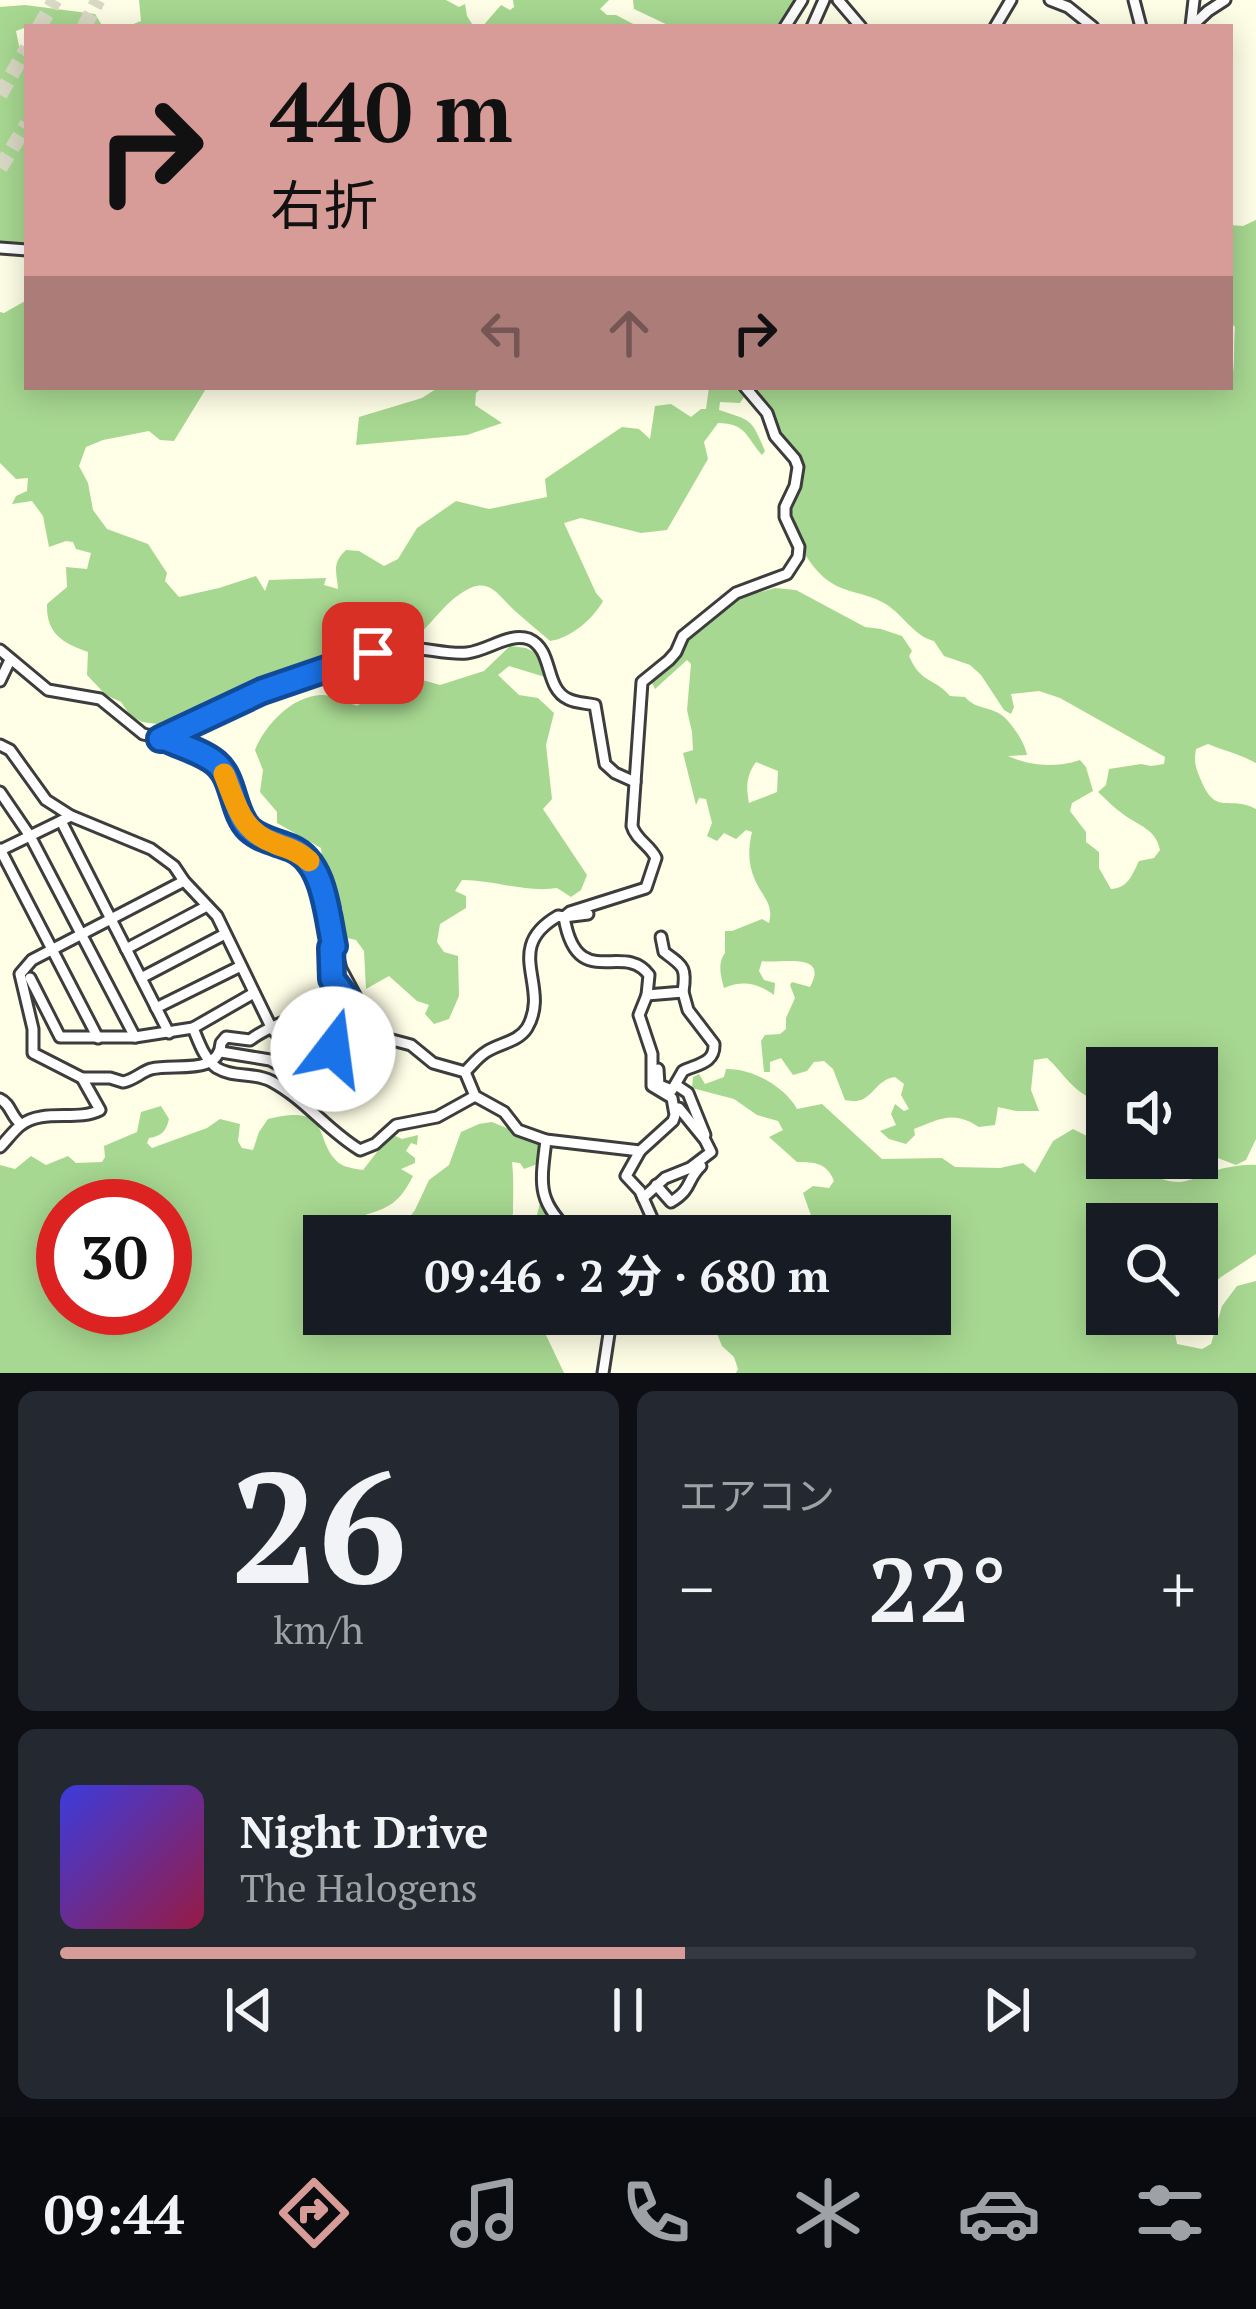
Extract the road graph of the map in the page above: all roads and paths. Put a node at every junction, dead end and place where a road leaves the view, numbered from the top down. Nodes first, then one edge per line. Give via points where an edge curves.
1 (838, 0) edge
2 (1050, 0) edge
3 (1225, 0) edge
4 (858, 24) edge
5 (1090, 24) edge
6 (1194, 24) edge
7 (748, 390) edge
8 (0, 650) edge
9 (10, 660) junction
10 (0, 681) edge
11 (160, 739) junction
12 (3, 751) edge
13 (635, 782) junction
14 (0, 792) edge
15 (66, 818) junction
16 (30, 836) junction
17 (0, 850) edge
18 (184, 881) junction
19 (207, 906) junction
20 (588, 914) dead end
21 (564, 916) junction
22 (111, 918) junction
23 (81, 933) junction
24 (226, 934) junction
25 (661, 937) dead end
26 (334, 946) junction
27 (50, 949) junction
28 (126, 949) junction
29 (241, 966) junction
30 (30, 978) dead end
31 (142, 978) junction
32 (332, 979) junction
33 (683, 992) junction
34 (254, 993) junction
35 (647, 994) junction
36 (157, 1008) junction
37 (193, 1028) junction
38 (272, 1029) junction
39 (170, 1034) junction
40 (135, 1037) junction
41 (98, 1038) junction
42 (221, 1052) junction
43 (652, 1054) junction
44 (210, 1063) junction
45 (465, 1072) junction
46 (299, 1076) dead end
47 (82, 1078) junction
48 (676, 1084) junction
49 (475, 1096) junction
50 (0, 1099) edge
51 (675, 1108) junction
52 (21, 1124) junction
53 (546, 1140) junction
54 (705, 1140) junction
55 (0, 1147) edge
56 (640, 1151) junction
57 (710, 1152) junction
58 (656, 1185) junction
59 (643, 1198) junction
60 (554, 1215) edge
61 (651, 1215) edge
62 (609, 1335) edge
63 (603, 1373) edge

1 - 4 street
2 - 5 street
3 - 6 street
7 - 13 street via 798,467 785,517 798,557 787,574 727,600 642,682
8 - 9 street
9 - 10 street
9 - 11 street via 48,690 100,699
11 - 13 street via 345,661 400,649 462,654 520,637 540,647 562,696 595,705 605,764
11 - 26 street via 217,764 251,831 309,861
12 - 15 street
13 - 21 street via 632,826 656,858 646,888
14 - 16 street
15 - 16 street
15 - 18 street via 151,850
15 - 22 street
16 - 17 street
16 - 23 street
17 - 27 street
18 - 19 street
18 - 22 street
19 - 24 street
19 - 28 street
20 - 21 street
21 - 35 street via 579,954 602,964 638,964 649,975
21 - 45 street via 532,940 525,1032
22 - 23 street
22 - 28 street
23 - 27 street
23 - 40 street
24 - 29 street
24 - 31 street
25 - 33 street via 664,952 681,963
26 - 32 street
26 - 45 street via 377,1036
27 - 41 street
27 - 47 street via 20,974 33,1053
28 - 31 street
29 - 34 street
29 - 36 street
30 - 41 street via 61,1036
31 - 36 street
32 - 38 street via 313,1010
32 - 38 street via 350,1003 350,1031 329,1058 296,1055
33 - 35 street
33 - 48 street via 715,1049
34 - 37 street
34 - 38 street
35 - 43 street via 639,1015
36 - 39 street
37 - 39 street
37 - 44 street
38 - 42 street via 250,1040 226,1037
39 - 40 street
40 - 41 street
42 - 44 street
42 - 46 street via 270,1060
43 - 48 street via 659,1085
43 - 51 street via 652,1086
44 - 47 street via 153,1069 129,1082
44 - 49 street via 271,1081 360,1150 396,1125 436,1117
45 - 49 street
47 - 52 street via 100,1110
48 - 54 street via 688,1093
49 - 53 street via 518,1130
50 - 52 street
51 - 54 street
51 - 56 street via 673,1121
52 - 55 street
53 - 56 street
53 - 60 street via 540,1187
54 - 57 street
56 - 59 street via 626,1176
57 - 58 street
57 - 58 street via 671,1202
58 - 59 street
59 - 61 street
62 - 63 street

